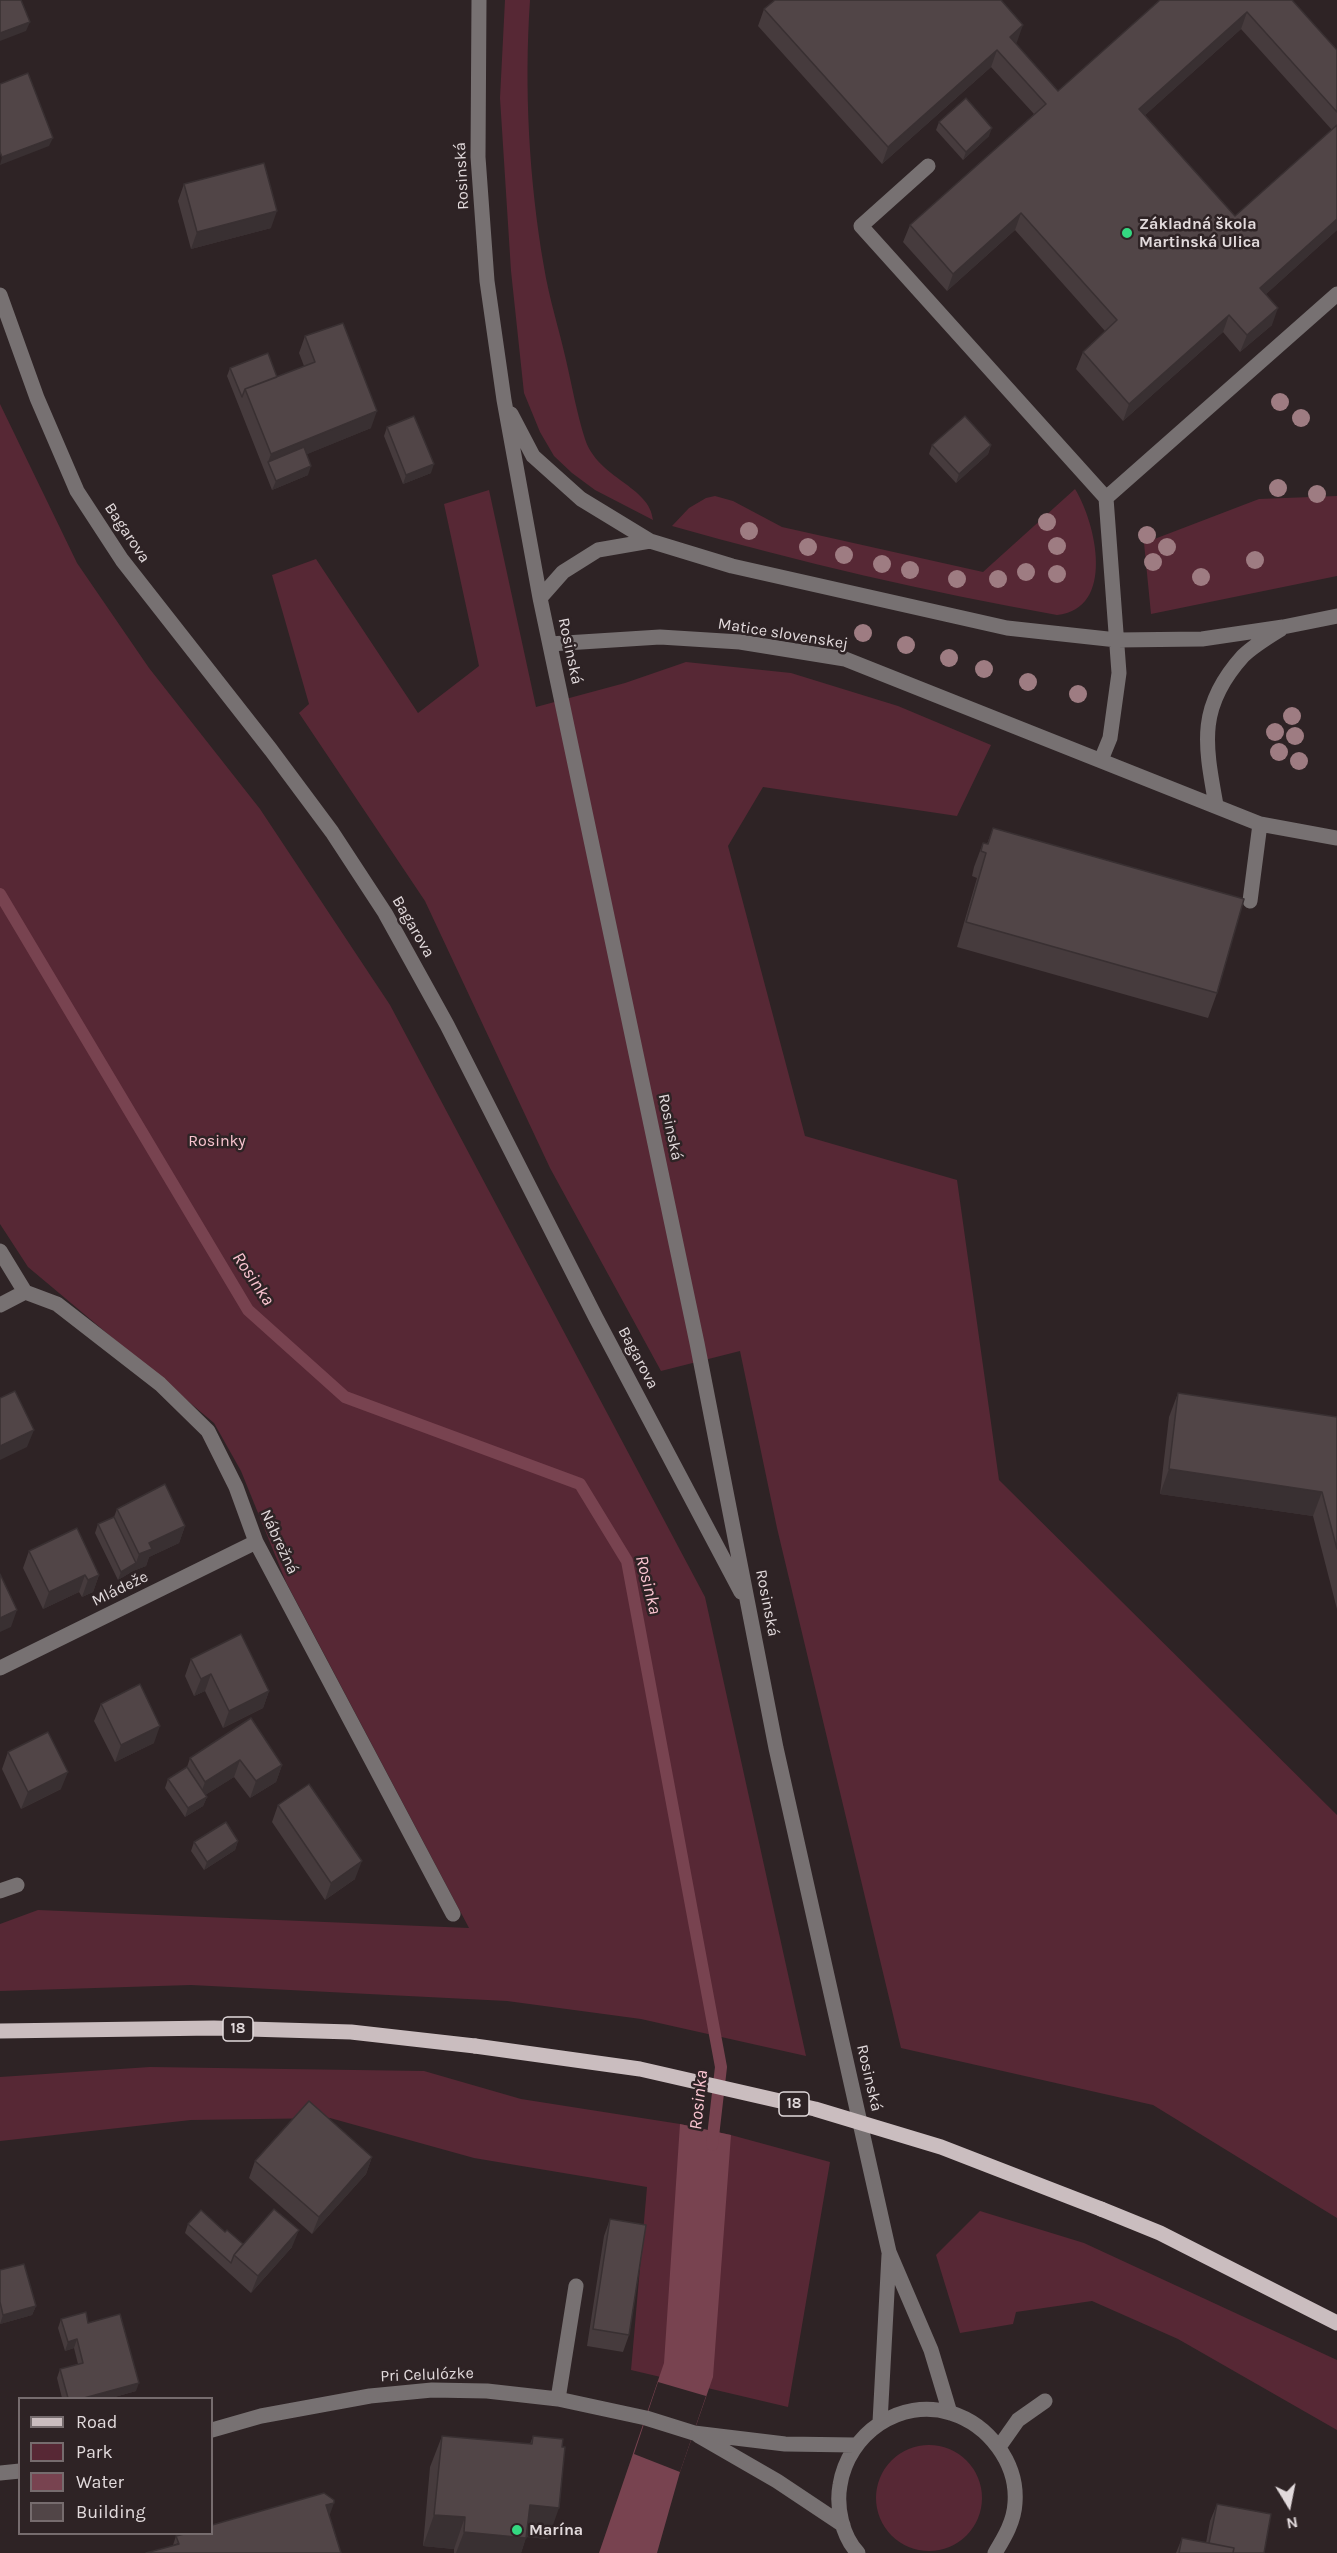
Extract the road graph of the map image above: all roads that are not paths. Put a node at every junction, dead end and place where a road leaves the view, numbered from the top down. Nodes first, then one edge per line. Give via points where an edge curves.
1 (479, 0) edge
2 (928, 166) dead end
3 (1337, 294) edge
4 (0, 295) edge
5 (504, 400) junction
6 (1106, 498) junction
7 (650, 541) junction
8 (540, 598) junction
9 (1337, 616) edge
10 (1283, 627) junction
11 (1117, 640) junction
12 (550, 644) junction
13 (1101, 760) junction
14 (1216, 805) junction
15 (1260, 824) junction
16 (1337, 838) edge
17 (1250, 902) dead end
18 (0, 1251) edge
19 (25, 1292) junction
20 (0, 1305) edge
21 (255, 1542) junction
22 (749, 1608) junction
23 (0, 1668) edge
24 (17, 1885) dead end
25 (0, 1892) edge
26 (453, 1914) dead end
27 (0, 2031) edge
28 (889, 2252) junction
29 (576, 2286) dead end
30 (1337, 2323) edge
31 (558, 2399) junction
32 (1045, 2401) dead end
33 (950, 2413) junction
34 (880, 2422) junction
35 (213, 2430) edge
36 (694, 2433) junction
37 (855, 2445) junction
38 (999, 2447) junction
39 (18, 2471) edge
40 (0, 2473) edge
41 (843, 2525) junction
42 (858, 2553) edge
43 (995, 2553) edge

1 - 5 street, Rosinská via 478,157 488,281
2 - 6 street via 861,226
3 - 6 street
4 - 22 street, Bagarova via 37,398 77,491 122,560 332,832 385,913
5 - 7 street via 533,456 581,499
5 - 8 street, Rosinská
6 - 11 street
7 - 8 street via 598,550 563,572
7 - 11 street via 732,566 1007,628
8 - 12 street, Rosinská
9 - 10 street
10 - 11 street via 1202,639
10 - 14 street via 1244,655 1219,688 1207,721 1206,752
11 - 13 street via 1119,673 1110,738
12 - 13 street, Matice slovenskej via 660,638 717,640 845,659
12 - 22 street, Rosinská
13 - 14 street, Matice slovenskej
14 - 15 street, Matice slovenskej
15 - 16 street, Matice slovenskej
15 - 17 street
18 - 19 street
19 - 20 street
19 - 21 street, Nábrežná via 57,1304 160,1384 208,1431 236,1486
21 - 23 street, Mládeže
21 - 26 street, Nábrežná
22 - 28 street, Rosinská via 776,1748
24 - 25 street
27 - 30 main road, 18, bridge via 214,2028 351,2032 640,2069 815,2109 941,2147 1170,2238
28 - 33 street, Rosinská via 931,2350
28 - 34 street, Rosinská
29 - 31 street
31 - 35 street, Pri Celulózke via 432,2390 370,2396 261,2416
31 - 36 street, Pri Celulózke
32 - 38 street via 1018,2420
33 - 34 street via 914,2410
33 - 38 street via 978,2425
34 - 37 street
36 - 37 street via 785,2444
36 - 41 street
37 - 41 street via 842,2470 838,2498
38 - 43 street via 1012,2474 1015,2503 1008,2532
39 - 40 street
41 - 42 street

